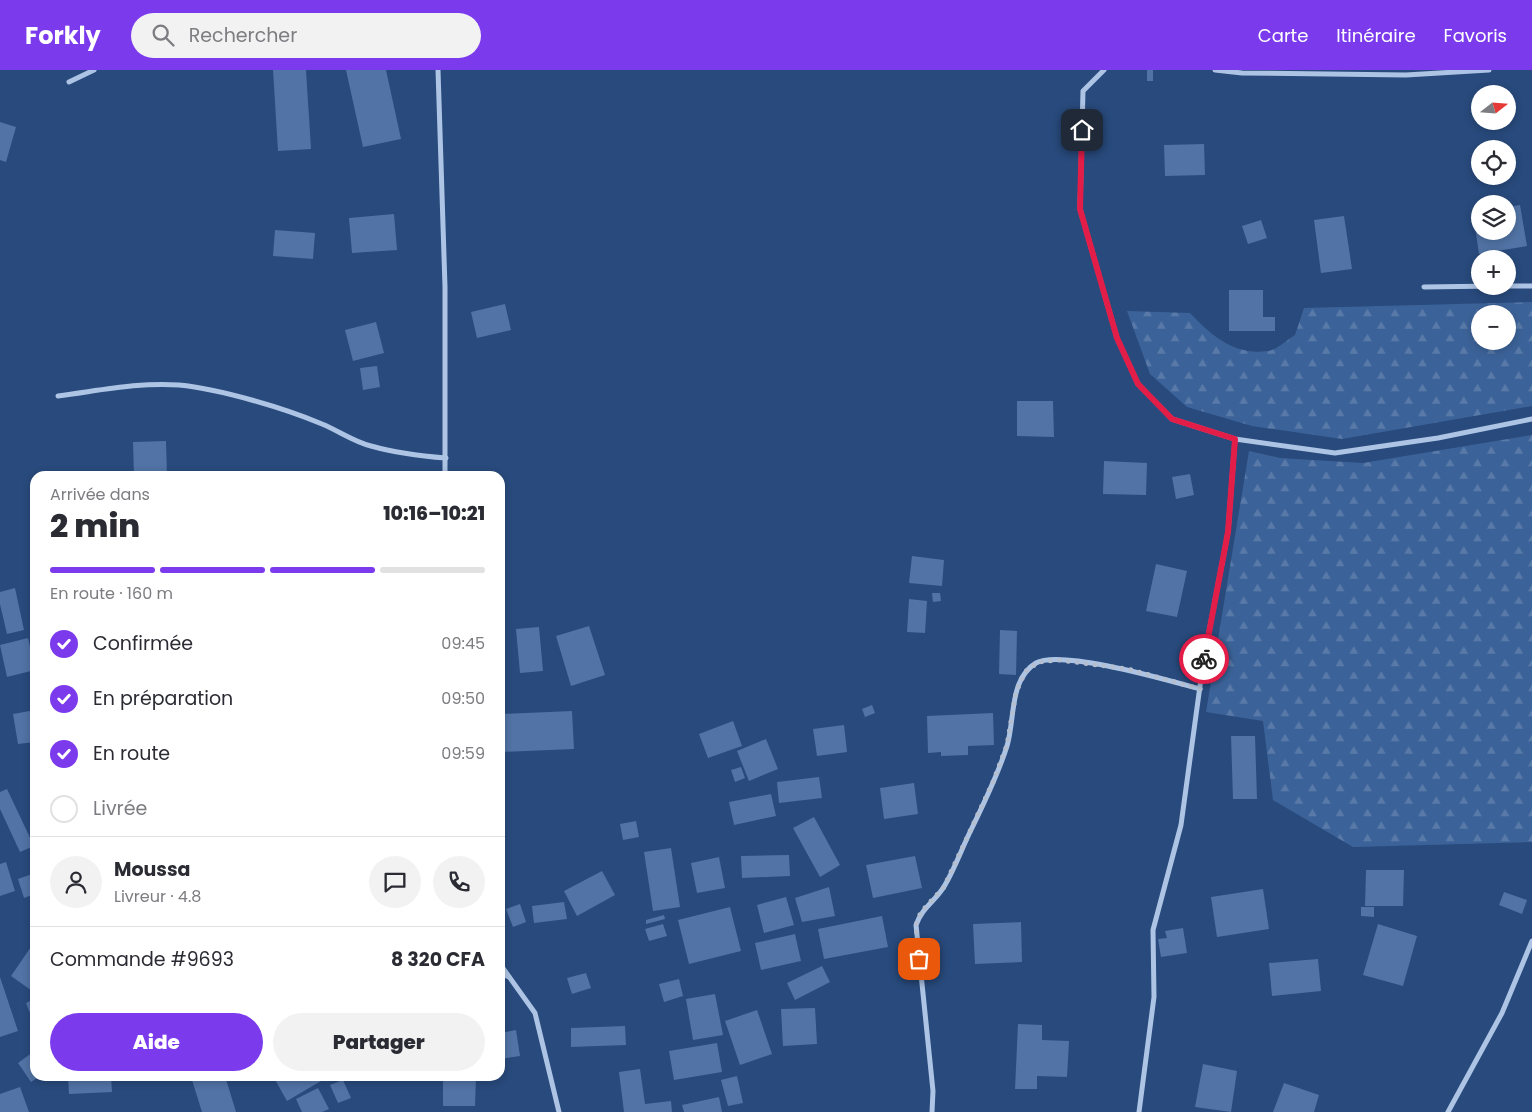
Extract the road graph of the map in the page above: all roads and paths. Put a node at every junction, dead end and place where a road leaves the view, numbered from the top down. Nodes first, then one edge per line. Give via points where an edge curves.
1 (94, 70) edge
2 (438, 70) edge
3 (1104, 70) edge
4 (1216, 70) edge
5 (1488, 70) edge
6 (69, 82) dead end
7 (1471, 286) edge
8 (1516, 286) edge
9 (1532, 286) edge
10 (1424, 287) dead end
11 (58, 396) dead end
12 (1532, 420) edge
13 (1235, 439) junction
14 (446, 458) junction
15 (445, 471) edge
16 (1200, 689) junction
17 (1532, 941) edge
18 (505, 970) edge
19 (505, 975) edge
20 (510, 977) junction
21 (559, 1112) edge
22 (932, 1112) edge
23 (1140, 1112) edge
24 (1448, 1112) edge

1 - 6 street
2 - 14 street via 445,288
3 - 13 street via 1083,90 1080,209 1117,338 1138,384 1172,419
4 - 5 street via 1406,75
7 - 10 street
8 - 9 street
11 - 14 street via 134,385 188,387 222,393 322,424 369,446 410,455
12 - 13 street via 1335,453
13 - 16 street via 1228,532
14 - 15 street
16 - 22 street via 1128,669 1059,660 1038,662 1025,672 1016,692 1007,745 993,782 944,887 921,912 916,925 933,1091
16 - 23 street via 1181,825 1153,930 1154,997
17 - 24 street via 1502,1013
18 - 20 street
19 - 20 street
20 - 21 street via 535,1013

